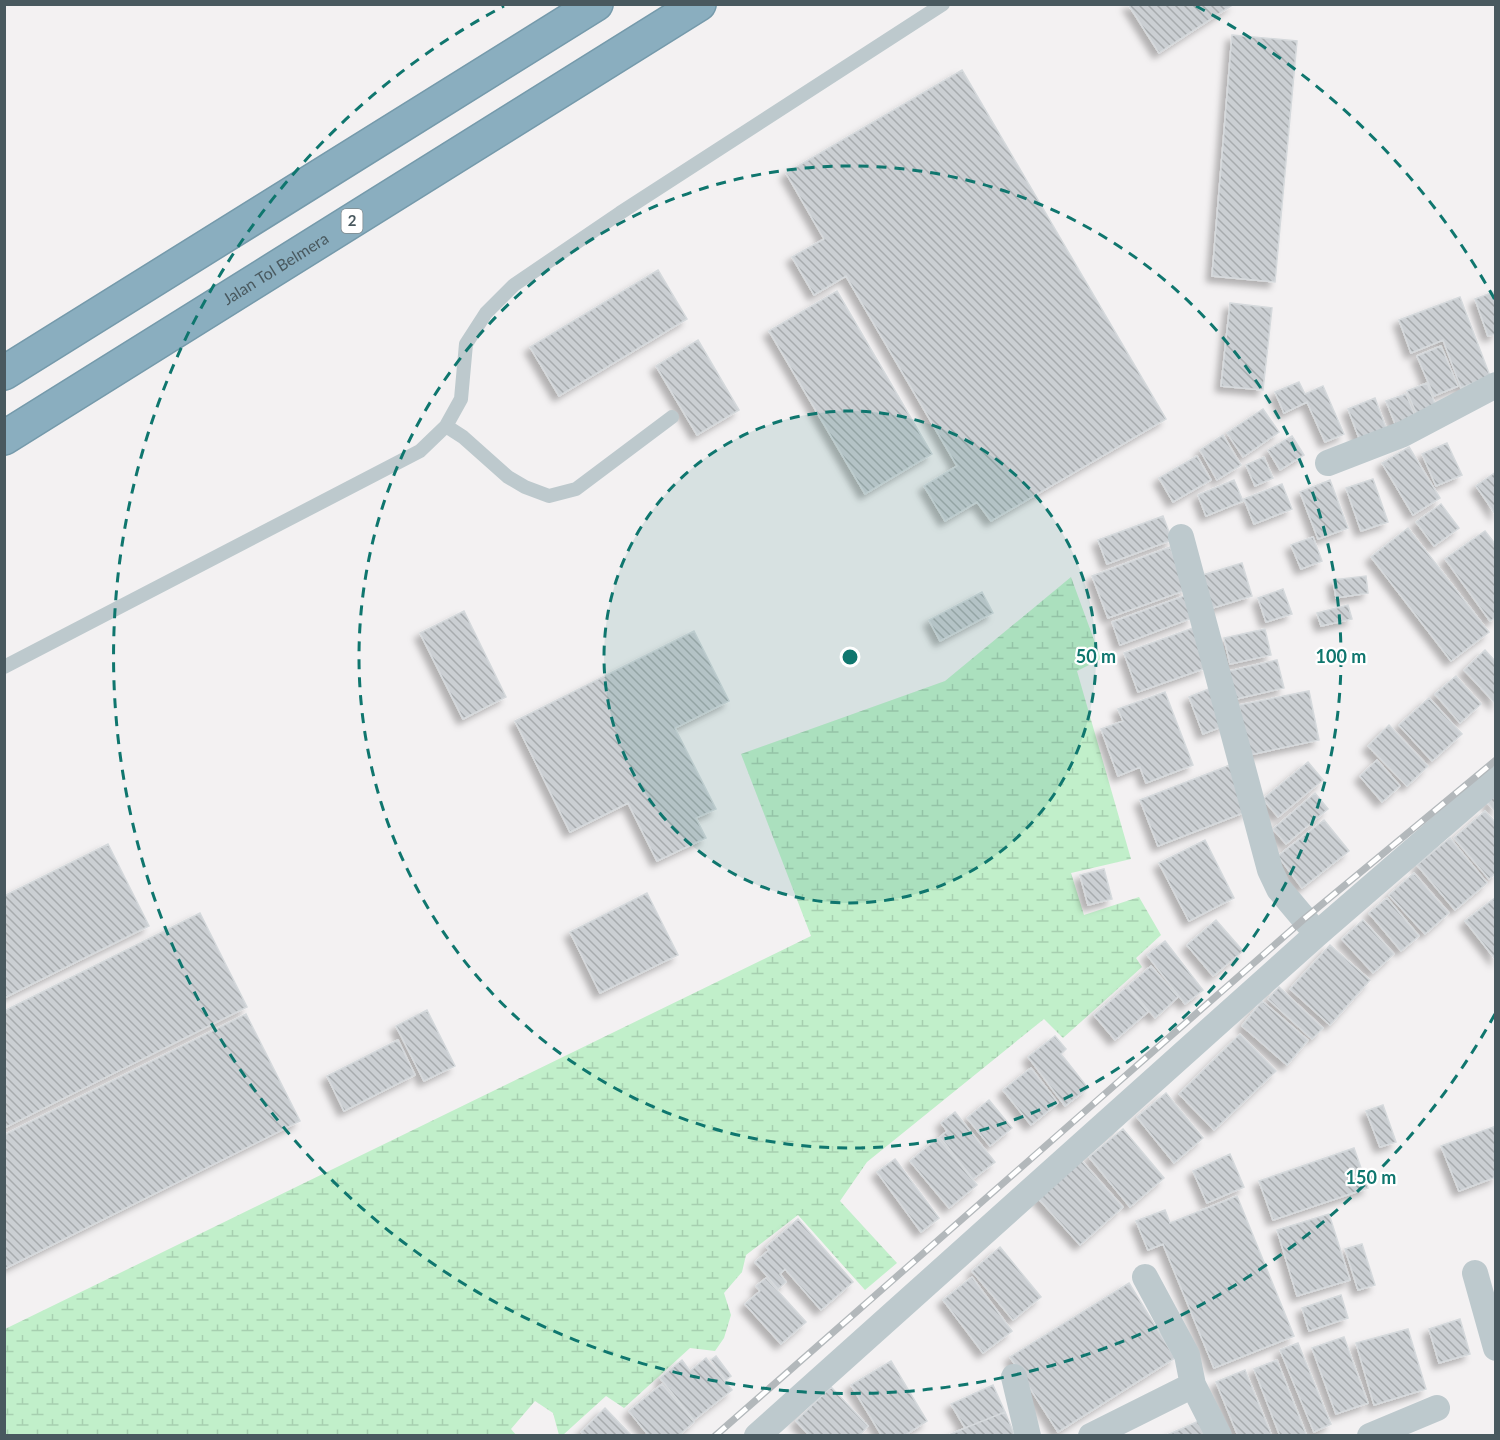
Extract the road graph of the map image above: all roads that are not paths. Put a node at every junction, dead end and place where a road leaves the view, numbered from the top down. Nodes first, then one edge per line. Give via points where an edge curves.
1 (596, 4) edge
2 (699, 4) edge
3 (943, 4) edge
4 (4, 373) edge
5 (1496, 385) edge
6 (672, 417) dead end
7 (446, 426) junction
8 (4, 438) edge
9 (1328, 463) dead end
10 (1182, 537) dead end
11 (4, 666) edge
12 (1496, 779) edge
13 (1317, 934) junction
14 (1475, 1273) dead end
15 (1145, 1276) dead end
16 (1496, 1348) edge
17 (1014, 1377) dead end
18 (1193, 1385) junction
19 (1437, 1408) dead end
20 (757, 1436) edge
21 (1028, 1436) edge
22 (1091, 1436) edge
23 (1219, 1436) edge
24 (1370, 1436) edge

1 - 4 highway
2 - 8 highway, Jalan Tol Belmera / 2
3 - 7 lane via 514,285 486,313 466,344 461,399
5 - 9 street via 1403,434
6 - 7 lane via 576,489 549,496 508,477
7 - 11 lane via 420,451
10 - 13 street via 1270,870 1279,889
12 - 13 street
13 - 20 street
14 - 16 street
15 - 18 street via 1187,1355
17 - 21 street
18 - 22 street
18 - 23 street
19 - 24 street

